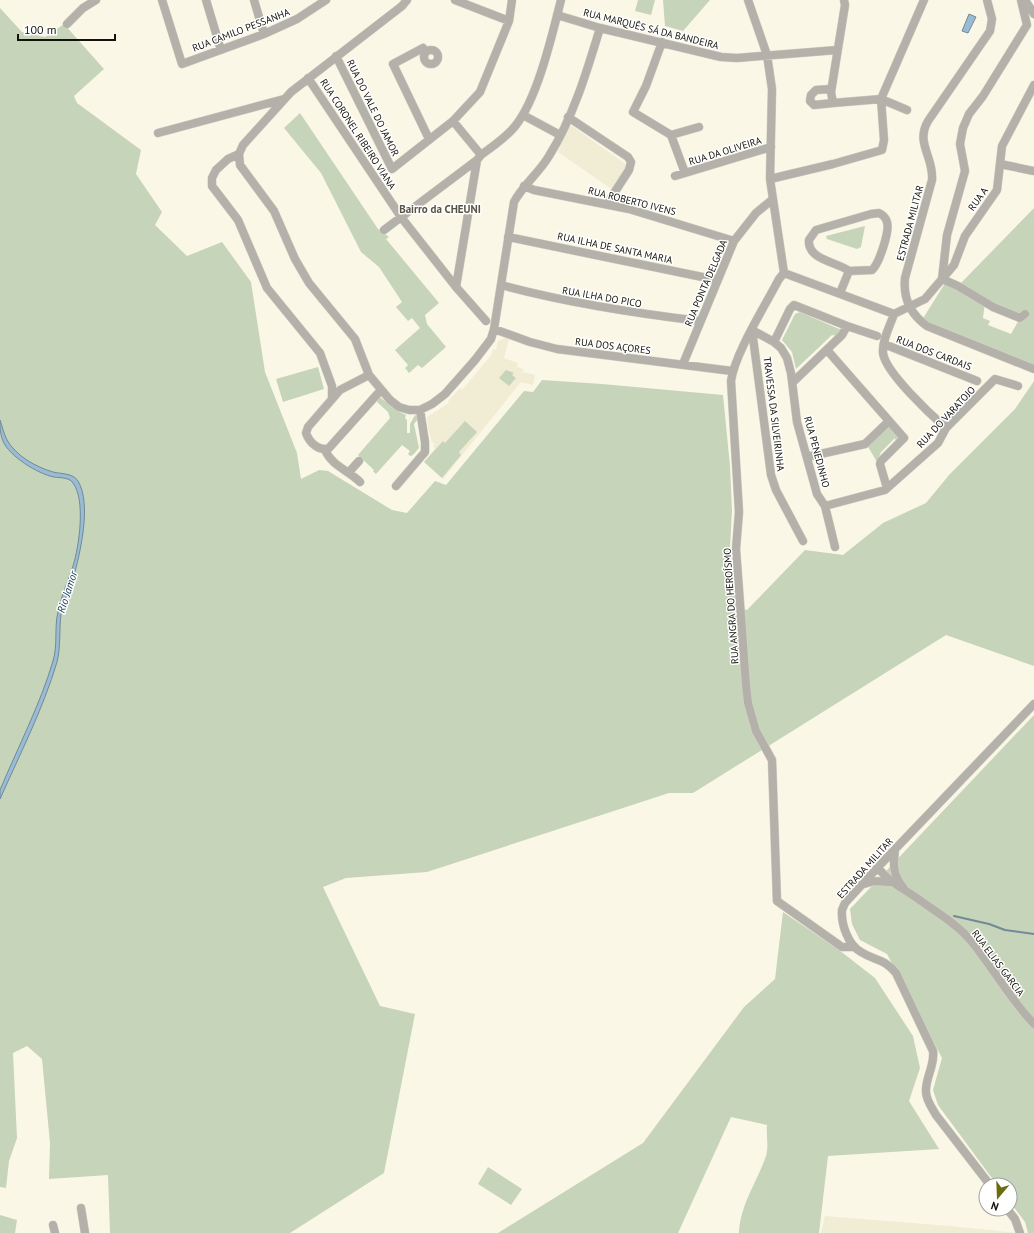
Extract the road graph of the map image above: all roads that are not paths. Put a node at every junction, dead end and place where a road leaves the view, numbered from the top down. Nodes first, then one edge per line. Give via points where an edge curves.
1 (96, 0) edge
2 (162, 0) edge
3 (206, 0) edge
4 (254, 0) edge
5 (326, 0) edge
6 (407, 0) edge
7 (454, 0) edge
8 (512, 0) edge
9 (561, 0) edge
10 (748, 0) edge
11 (844, 0) edge
12 (924, 0) edge
13 (987, 0) edge
14 (1021, 0) edge
15 (1025, 0) edge
16 (468, 2) edge
17 (1034, 14) edge
18 (557, 15) junction
19 (509, 21) junction
20 (68, 24) dead end
21 (600, 28) junction
22 (264, 34) junction
23 (662, 42) junction
24 (221, 50) junction
25 (836, 50) junction
26 (426, 52) dead end
27 (766, 55) junction
28 (336, 56) junction
29 (308, 78) junction
30 (1034, 86) edge
31 (831, 89) junction
32 (284, 99) junction
33 (881, 99) junction
34 (833, 103) junction
35 (907, 110) dead end
36 (523, 115) junction
37 (568, 116) junction
38 (453, 121) junction
39 (699, 127) dead end
40 (158, 133) dead end
41 (560, 135) junction
42 (671, 135) junction
43 (429, 139) junction
44 (771, 147) junction
45 (239, 154) junction
46 (479, 157) junction
47 (1000, 164) junction
48 (1034, 171) edge
49 (685, 173) junction
50 (675, 176) dead end
51 (770, 179) junction
52 (524, 186) junction
53 (773, 199) junction
54 (607, 204) junction
55 (400, 217) junction
56 (384, 230) dead end
57 (508, 237) junction
58 (734, 241) junction
59 (849, 271) junction
60 (784, 273) junction
61 (942, 279) junction
62 (717, 280) junction
63 (502, 285) junction
64 (456, 288) junction
65 (840, 294) junction
66 (909, 306) junction
67 (894, 314) junction
68 (1025, 314) dead end
69 (486, 321) dead end
70 (700, 322) junction
71 (847, 326) junction
72 (494, 329) junction
73 (752, 330) junction
74 (877, 336) dead end
75 (774, 342) junction
76 (884, 344) junction
77 (827, 350) junction
78 (683, 364) junction
79 (1034, 369) edge
80 (732, 371) junction
81 (369, 375) junction
82 (977, 381) dead end
83 (793, 382) junction
84 (1018, 386) dead end
85 (381, 390) junction
86 (332, 400) junction
87 (420, 410) junction
88 (888, 422) junction
89 (946, 428) junction
90 (325, 450) junction
91 (807, 457) junction
92 (359, 461) dead end
93 (349, 472) junction
94 (360, 482) dead end
95 (396, 486) dead end
96 (887, 488) junction
97 (825, 506) junction
98 (803, 541) dead end
99 (835, 547) dead end
100 (1034, 704) edge
101 (895, 850) junction
102 (878, 867) junction
103 (894, 881) junction
104 (862, 885) junction
105 (854, 947) junction
106 (1034, 1024) edge
107 (984, 1177) edge
108 (81, 1208) dead end
109 (1013, 1217) edge
110 (53, 1225) dead end
111 (55, 1233) edge
112 (85, 1233) edge
113 (1020, 1233) edge

1 - 20 street
2 - 24 street, RUA CAMILO PESSANHA via 182,64
3 - 24 street
4 - 22 street
5 - 22 street, RUA CAMILO PESSANHA via 297,19
6 - 28 street
7 - 16 street
8 - 19 street
9 - 18 street
10 - 27 street
11 - 25 street
12 - 33 street
13 - 66 street, ESTRADA MILITAR via 992,19 990,31 924,130 922,139 931,165 932,180 906,278 905,292
14 - 61 street via 1027,24 983,96 969,114 963,128 960,144 965,171 947,235
15 - 17 street
16 - 19 street
18 - 21 street, RUA MARQUÊS SÁ DA BANDEIRA
18 - 36 street via 540,72
19 - 38 street via 480,92
21 - 23 street, RUA MARQUÊS SÁ DA BANDEIRA
21 - 37 street via 585,76
22 - 24 street, RUA CAMILO PESSANHA
23 - 27 street, RUA MARQUÊS SÁ DA BANDEIRA via 721,56 737,58
23 - 42 street via 646,86 633,112
25 - 27 street, RUA MARQUÊS SÁ DA BANDEIRA
25 - 31 street
26 - 43 street via 423,48 393,64
27 - 44 street via 772,89
28 - 29 street
28 - 43 street, RUA DO VALE DO JAMOR via 392,168
29 - 32 street
29 - 55 street, RUA CORONEL RIBEIRO VIANA
30 - 47 street, RUA A via 1002,146
31 - 34 street
31 - 34 street via 816,90 810,101 814,105
32 - 40 street
32 - 45 street via 243,145
33 - 34 street
33 - 35 street
33 - 51 street via 884,140 882,150
36 - 41 street
36 - 46 street via 509,133
37 - 41 street
37 - 54 street via 628,157 631,162 630,170
38 - 43 street
38 - 46 street
39 - 42 street
41 - 52 street via 546,160
42 - 49 street, RUA DA OLIVEIRA
44 - 49 street, RUA DA OLIVEIRA
44 - 51 street
45 - 81 street via 241,167 274,211 301,271 355,339
45 - 86 street via 228,159 216,170 212,186 238,220 267,288 320,353 332,386
46 - 55 street
46 - 64 street
47 - 48 street
47 - 61 street, RUA A via 997,190 965,236 954,265
49 - 50 street, RUA DA OLIVEIRA
51 - 53 street
52 - 54 street, RUA ROBERTO IVENS
52 - 57 street via 514,202
53 - 58 street, RUA PONTA DELGADA via 756,214
53 - 60 street
54 - 58 street, RUA ROBERTO IVENS
55 - 56 street
55 - 64 street, RUA CORONEL RIBEIRO VIANA
57 - 62 street, RUA ILHA DE SANTA MARIA
57 - 63 street
58 - 62 street, RUA PONTA DELGADA
59 - 59 street via 869,271 878,262 888,226 884,216 879,213 816,230 809,240 810,247 817,256
59 - 65 street
60 - 65 street
60 - 73 street, RUA ANGRA DO HEROÍSMO
61 - 66 street, RUA A via 925,299
61 - 68 street via 993,307 1020,318
62 - 70 street, RUA PONTA DELGADA
63 - 70 street, RUA ILHA DO PICO via 536,295 593,306
63 - 72 street
64 - 69 street, RUA CORONEL RIBEIRO VIANA
65 - 67 street
66 - 67 street, RUA A
66 - 79 street, ESTRADA MILITAR via 917,319 926,326
67 - 76 street
70 - 78 street, RUA PONTA DELGADA
71 - 74 street
71 - 75 street via 794,305
71 - 77 street
72 - 78 street, RUA DOS AÇORES via 558,349
72 - 87 street via 489,341 449,390 434,403
73 - 75 street, RUA PENEDINHO
73 - 80 street, RUA ANGRA DO HEROÍSMO
73 - 98 street, TRAVESSA DA SILVEIRINHA via 771,476
75 - 83 street, RUA PENEDINHO via 787,358
76 - 82 street, RUA DOS CARDAIS
76 - 89 street via 886,362 895,375
77 - 83 street
77 - 88 street
78 - 80 street, RUA DOS AÇORES
80 - 105 street, RUA ANGRA DO HEROÍSMO via 731,392 739,512 736,549 746,685 756,731 772,760 777,901 842,947
81 - 85 street
81 - 86 street via 346,386
83 - 91 street, RUA PENEDINHO via 797,422
84 - 89 street, RUA DO VARATOJO via 995,379
85 - 87 street via 399,408
85 - 90 street
86 - 90 street via 308,427 306,433 308,439 319,449
87 - 95 street via 425,449
88 - 91 street via 865,444
88 - 96 street via 904,438 880,461
89 - 96 street, RUA DO VARATOJO via 938,443
90 - 93 street via 328,458
91 - 97 street, RUA PENEDINHO via 818,494
92 - 93 street
93 - 94 street
96 - 97 street, RUA DO VARATOJO
97 - 99 street, RUA PENEDINHO
100 - 101 street, ESTRADA MILITAR
101 - 102 street, ESTRADA MILITAR
101 - 103 street
102 - 103 street, RUA ELIAS GARCIA via 882,875
102 - 104 street, ESTRADA MILITAR
103 - 104 street, RUA ELIAS GARCIA via 874,881
103 - 106 street, RUA ELIAS GARCIA via 971,940 1010,997
104 - 105 street, ESTRADA MILITAR via 845,903 842,910 845,928
105 - 107 street via 882,960 896,973 933,1052 933,1065 926,1092 929,1103
108 - 112 street
109 - 113 street
110 - 111 street

